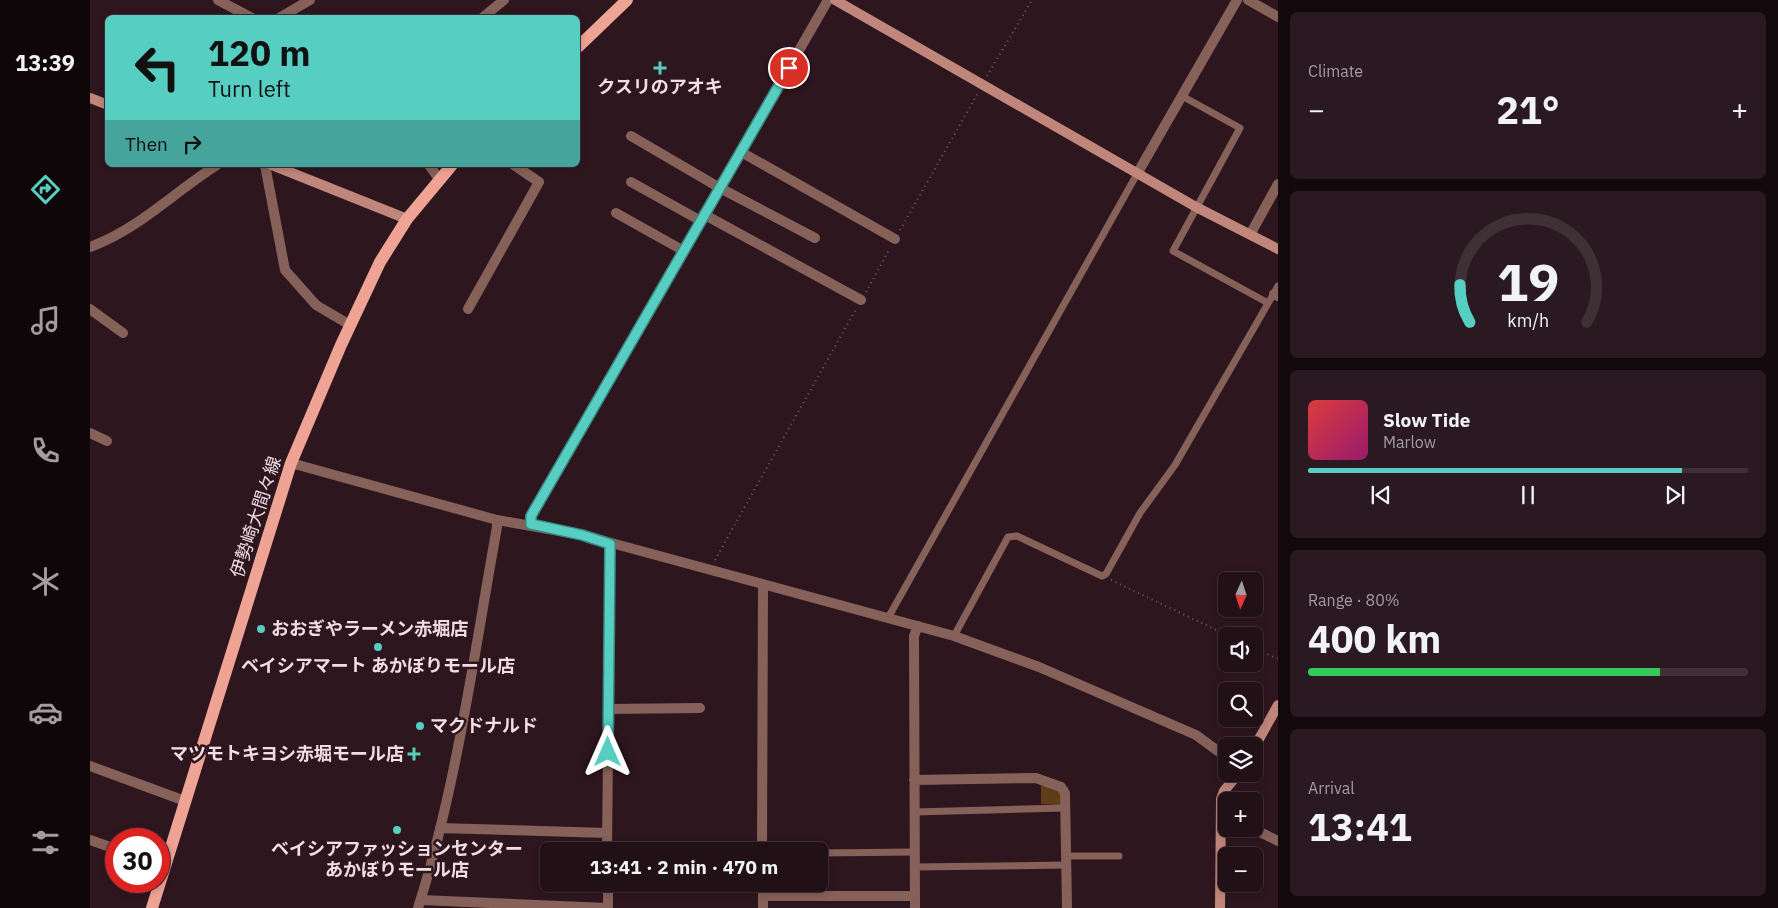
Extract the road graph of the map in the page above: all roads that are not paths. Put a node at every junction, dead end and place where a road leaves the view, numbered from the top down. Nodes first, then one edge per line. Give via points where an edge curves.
1 (218, 0) edge
2 (310, 0) edge
3 (504, 0) edge
4 (627, 0) edge
5 (828, 0) edge
6 (835, 0) edge
7 (1237, 0) edge
8 (1248, 0) edge
9 (246, 15) edge
10 (284, 15) edge
11 (486, 15) edge
12 (1278, 17) edge
13 (580, 45) edge
14 (1182, 96) junction
15 (90, 98) edge
16 (105, 103) edge
17 (631, 136) dead end
18 (741, 152) junction
19 (214, 167) edge
20 (265, 167) edge
21 (277, 167) edge
22 (430, 167) edge
23 (450, 167) edge
24 (517, 167) edge
25 (1137, 174) junction
26 (440, 180) junction
27 (631, 182) dead end
28 (1278, 184) edge
29 (720, 188) junction
30 (1196, 207) junction
31 (616, 214) dead end
32 (703, 218) junction
33 (407, 219) junction
34 (1251, 233) junction
35 (815, 238) dead end
36 (895, 239) road end
37 (90, 248) edge
38 (1278, 249) edge
39 (684, 251) junction
40 (1277, 292) edge
41 (861, 300) road end
42 (1268, 303) junction
43 (90, 309) edge
44 (468, 309) dead end
45 (350, 325) junction
46 (123, 333) dead end
47 (90, 433) edge
48 (107, 441) dead end
49 (291, 463) junction
50 (496, 520) junction
51 (531, 524) junction
52 (610, 544) junction
53 (763, 584) junction
54 (888, 618) junction
55 (918, 626) junction
56 (954, 636) junction
57 (1278, 706) edge
58 (700, 708) dead end
59 (608, 709) junction
60 (1260, 737) edge
61 (1218, 751) edge
62 (90, 766) edge
63 (914, 780) junction
64 (1231, 782) edge
65 (1224, 792) edge
66 (185, 801) junction
67 (1066, 808) junction
68 (914, 812) junction
69 (440, 828) junction
70 (1263, 831) edge
71 (607, 833) junction
72 (1223, 837) edge
73 (1277, 839) edge
74 (90, 840) edge
75 (170, 842) edge
76 (607, 842) edge
77 (762, 842) edge
78 (105, 845) edge
79 (828, 852) edge
80 (914, 852) junction
81 (1119, 856) dead end
82 (1067, 861) junction
83 (915, 867) junction
84 (608, 892) edge
85 (763, 892) edge
86 (155, 893) edge
87 (763, 896) junction
88 (915, 896) junction
89 (420, 904) edge
90 (152, 908) edge
91 (607, 908) edge
92 (763, 908) edge
93 (915, 908) edge
94 (1067, 908) edge
95 (1220, 908) edge

1 - 9 street
2 - 10 street
3 - 11 street
4 - 13 main road
5 - 18 street
6 - 25 street
7 - 14 street
8 - 12 street
14 - 25 street
14 - 30 lane via 1240,128
15 - 16 street
17 - 29 street
18 - 29 street
18 - 36 street
19 - 37 street via 151,215
20 - 45 street via 285,270 316,305
21 - 33 street
22 - 26 street
23 - 26 main road, 伊勢崎大間々線
24 - 44 street via 538,182
25 - 30 street
25 - 54 lane
26 - 33 main road, 伊勢崎大間々線
27 - 32 street
28 - 34 street
29 - 32 street
29 - 35 street
30 - 34 street
30 - 42 lane via 1173,251
31 - 39 street
32 - 39 street
32 - 41 street
33 - 45 main road, 伊勢崎大間々線 via 380,262
34 - 38 street
39 - 51 street via 531,516
40 - 42 lane
42 - 56 lane via 1175,465 1140,513 1106,574 1102,576 1017,536 1008,537
43 - 46 street
45 - 49 main road, 伊勢崎大間々線
47 - 48 street
49 - 50 street
49 - 66 main road, 伊勢崎大間々線
50 - 51 street
50 - 69 street via 492,556
51 - 52 street
52 - 53 street
52 - 59 street
53 - 54 street
53 - 77 street
54 - 55 street
55 - 56 street
55 - 63 street via 914,636
56 - 61 street via 1039,667 1196,735
57 - 60 street
58 - 59 street
59 - 71 street
62 - 66 street
63 - 67 street via 1036,778 1064,790
63 - 68 street
64 - 65 street
66 - 75 main road, 伊勢崎大間々線
67 - 68 lane
67 - 82 street
68 - 80 street
69 - 71 street
69 - 89 street
70 - 73 street
71 - 76 street
72 - 95 street
74 - 78 street
79 - 80 lane
80 - 83 street
81 - 82 lane
82 - 83 lane
82 - 94 street
83 - 88 street
84 - 91 street
85 - 87 street
86 - 90 main road, 伊勢崎大間々線
87 - 88 street
87 - 92 street
88 - 93 street
89 - 91 street

